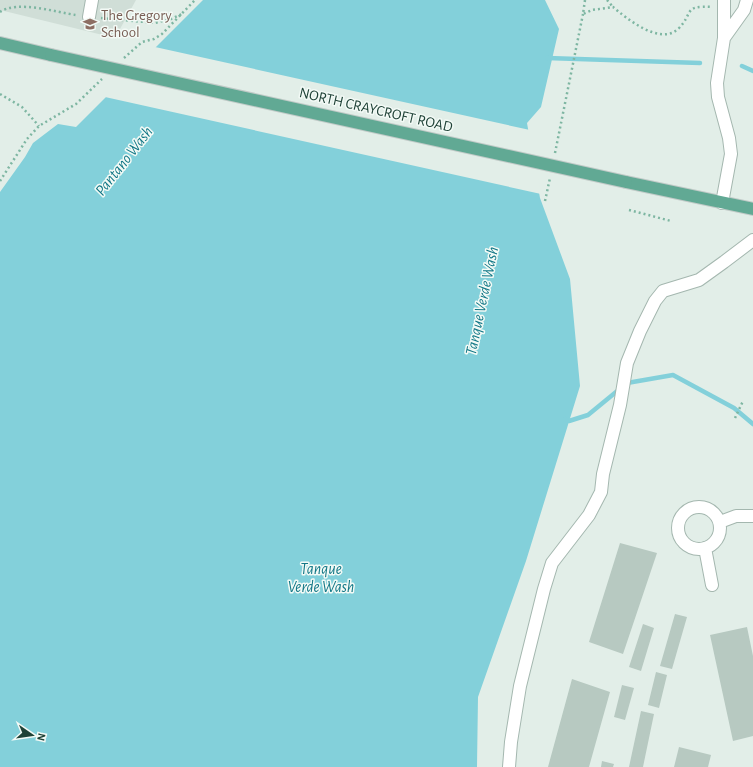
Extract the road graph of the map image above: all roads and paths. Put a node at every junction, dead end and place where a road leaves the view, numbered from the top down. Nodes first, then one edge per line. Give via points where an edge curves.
1 (92, 0) edge
2 (195, 0) edge
3 (585, 0) edge
4 (607, 0) edge
5 (724, 4) edge
6 (613, 7) junction
7 (748, 7) edge
8 (583, 14) junction
9 (89, 17) dead end
10 (724, 38) junction
11 (0, 43) edge
12 (120, 63) dead end
13 (103, 78) dead end
14 (0, 94) edge
15 (564, 109) dead end
16 (39, 126) junction
17 (0, 181) edge
18 (722, 203) junction
19 (750, 209) edge
20 (629, 210) dead end
21 (671, 221) dead end
22 (753, 240) edge
23 (743, 401) dead end
24 (735, 418) dead end
25 (753, 516) edge
26 (720, 522) junction
27 (705, 548) junction
28 (712, 584) dead end
29 (509, 767) edge

1 - 9 lane
2 - 12 path via 162,34 142,42
3 - 8 path
4 - 6 path
5 - 6 path via 693,8 677,30 664,34 654,33 632,22
5 - 10 lane
6 - 8 path
7 - 10 lane
8 - 15 path
10 - 18 lane via 717,83 731,154
11 - 18 main road, NORTH CRAYCROFT ROAD, bridge
13 - 16 path via 76,104
14 - 16 path via 22,107
16 - 17 path via 27,139
18 - 19 main road, NORTH CRAYCROFT ROAD
20 - 21 path
22 - 29 lane via 699,280 663,291 640,331 627,364 601,492 589,515 552,563 544,589 520,686
23 - 24 path
25 - 26 lane via 736,516
26 - 27 lane via 716,541
26 - 27 lane via 712,510 698,506 684,512 680,518 678,532 681,539 692,548
27 - 28 lane

